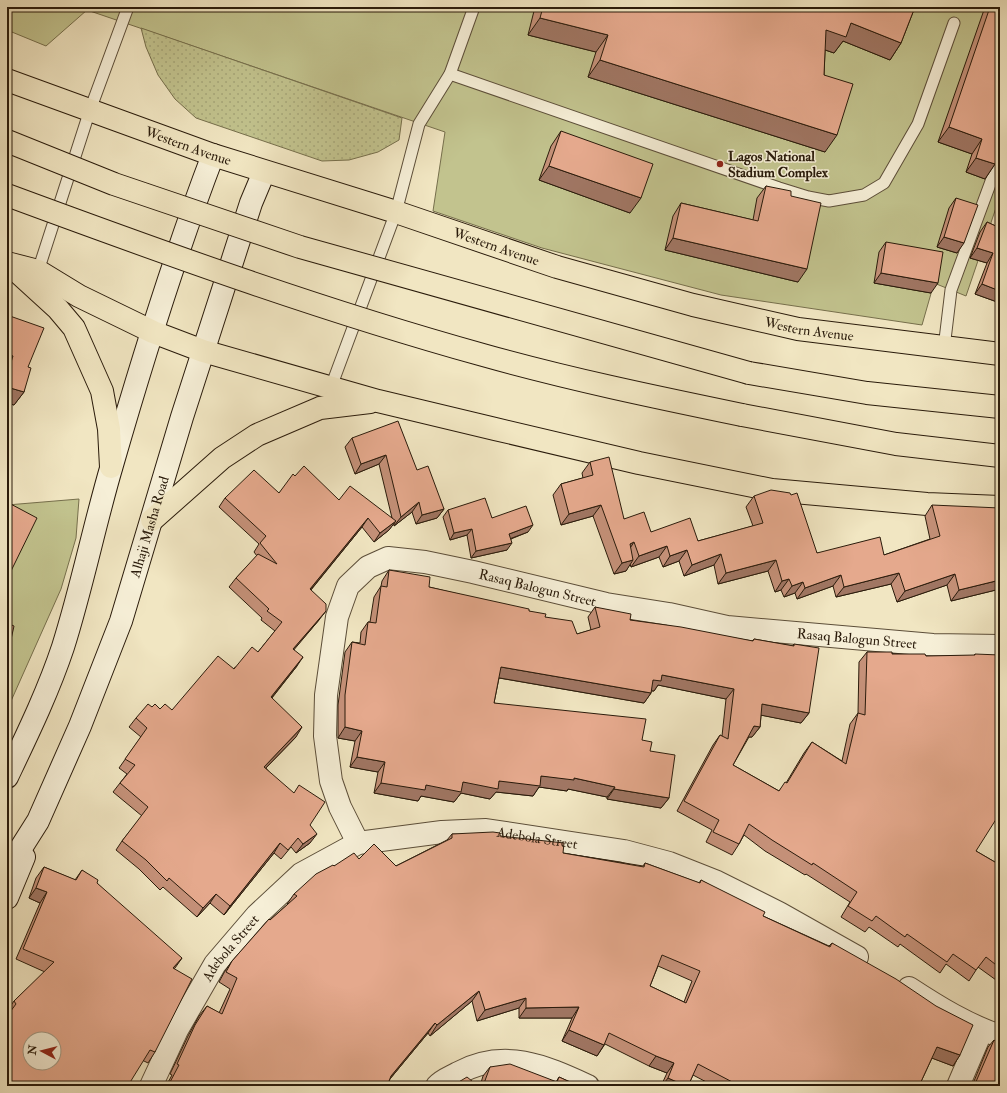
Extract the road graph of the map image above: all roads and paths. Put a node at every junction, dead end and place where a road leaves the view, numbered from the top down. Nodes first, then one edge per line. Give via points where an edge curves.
1 (128, 7) edge
2 (474, 7) edge
3 (954, 23) dead end
4 (450, 74) junction
5 (7, 80) edge
6 (90, 110) junction
7 (7, 141) edge
8 (213, 155) junction
9 (1000, 157) edge
10 (264, 172) junction
11 (7, 195) edge
12 (396, 212) junction
13 (8, 264) edge
14 (38, 272) junction
15 (152, 332) junction
16 (944, 348) junction
17 (203, 351) junction
18 (1000, 354) edge
19 (331, 386) junction
20 (378, 400) junction
21 (1000, 407) edge
22 (1000, 456) edge
23 (111, 466) junction
24 (1000, 508) edge
25 (152, 520) junction
26 (1000, 646) edge
27 (7, 777) edge
28 (38, 821) junction
29 (358, 843) junction
30 (7, 870) edge
31 (7, 898) edge
32 (875, 968) edge
33 (895, 979) edge
34 (991, 1033) edge
35 (151, 1086) edge
36 (437, 1086) edge
37 (588, 1086) edge
38 (958, 1086) edge

1 - 6 lane
2 - 4 lane
3 - 4 lane via 918,124 884,183 864,196 829,200 779,188
4 - 12 lane via 419,124
5 - 6 main road, Western Avenue
6 - 8 main road, Western Avenue
6 - 14 lane
7 - 21 main road, bridge via 114,184 300,247 749,373 867,393
8 - 10 main road, Western Avenue
8 - 15 street via 181,240
9 - 16 lane via 951,290
10 - 12 main road, Western Avenue
10 - 17 street, Alhaji Masha Road via 251,203
11 - 22 main road, bridge via 307,302 482,355 608,388 742,415 896,444
12 - 16 main road, Western Avenue via 557,267 693,305 798,329
12 - 19 lane
13 - 14 main road
13 - 23 main road via 58,309 74,328 102,391 109,429
14 - 15 main road via 79,296
15 - 17 main road
15 - 23 street
16 - 18 main road, Western Avenue
17 - 19 main road
17 - 25 street, Alhaji Masha Road
19 - 20 main road
20 - 24 main road via 639,463 772,490
20 - 25 main road via 320,408 257,435 222,458
23 - 27 street via 86,569 62,649 30,730
25 - 28 street, Alhaji Masha Road via 115,635 80,726
26 - 29 street, Rasaq Balogun Street via 933,645 727,627 606,604 466,570 388,558 368,567 348,586 337,617 326,695 325,736 331,781 340,807
28 - 30 street, Alhaji Masha Road
28 - 31 street
29 - 32 street, Adebola Street via 442,832 486,830 624,851 668,863 717,882
29 - 35 street, Adebola Street via 301,874 257,915 214,964 177,1030
33 - 34 street via 936,1006
34 - 38 street
36 - 37 street via 472,1066 505,1060 549,1068

